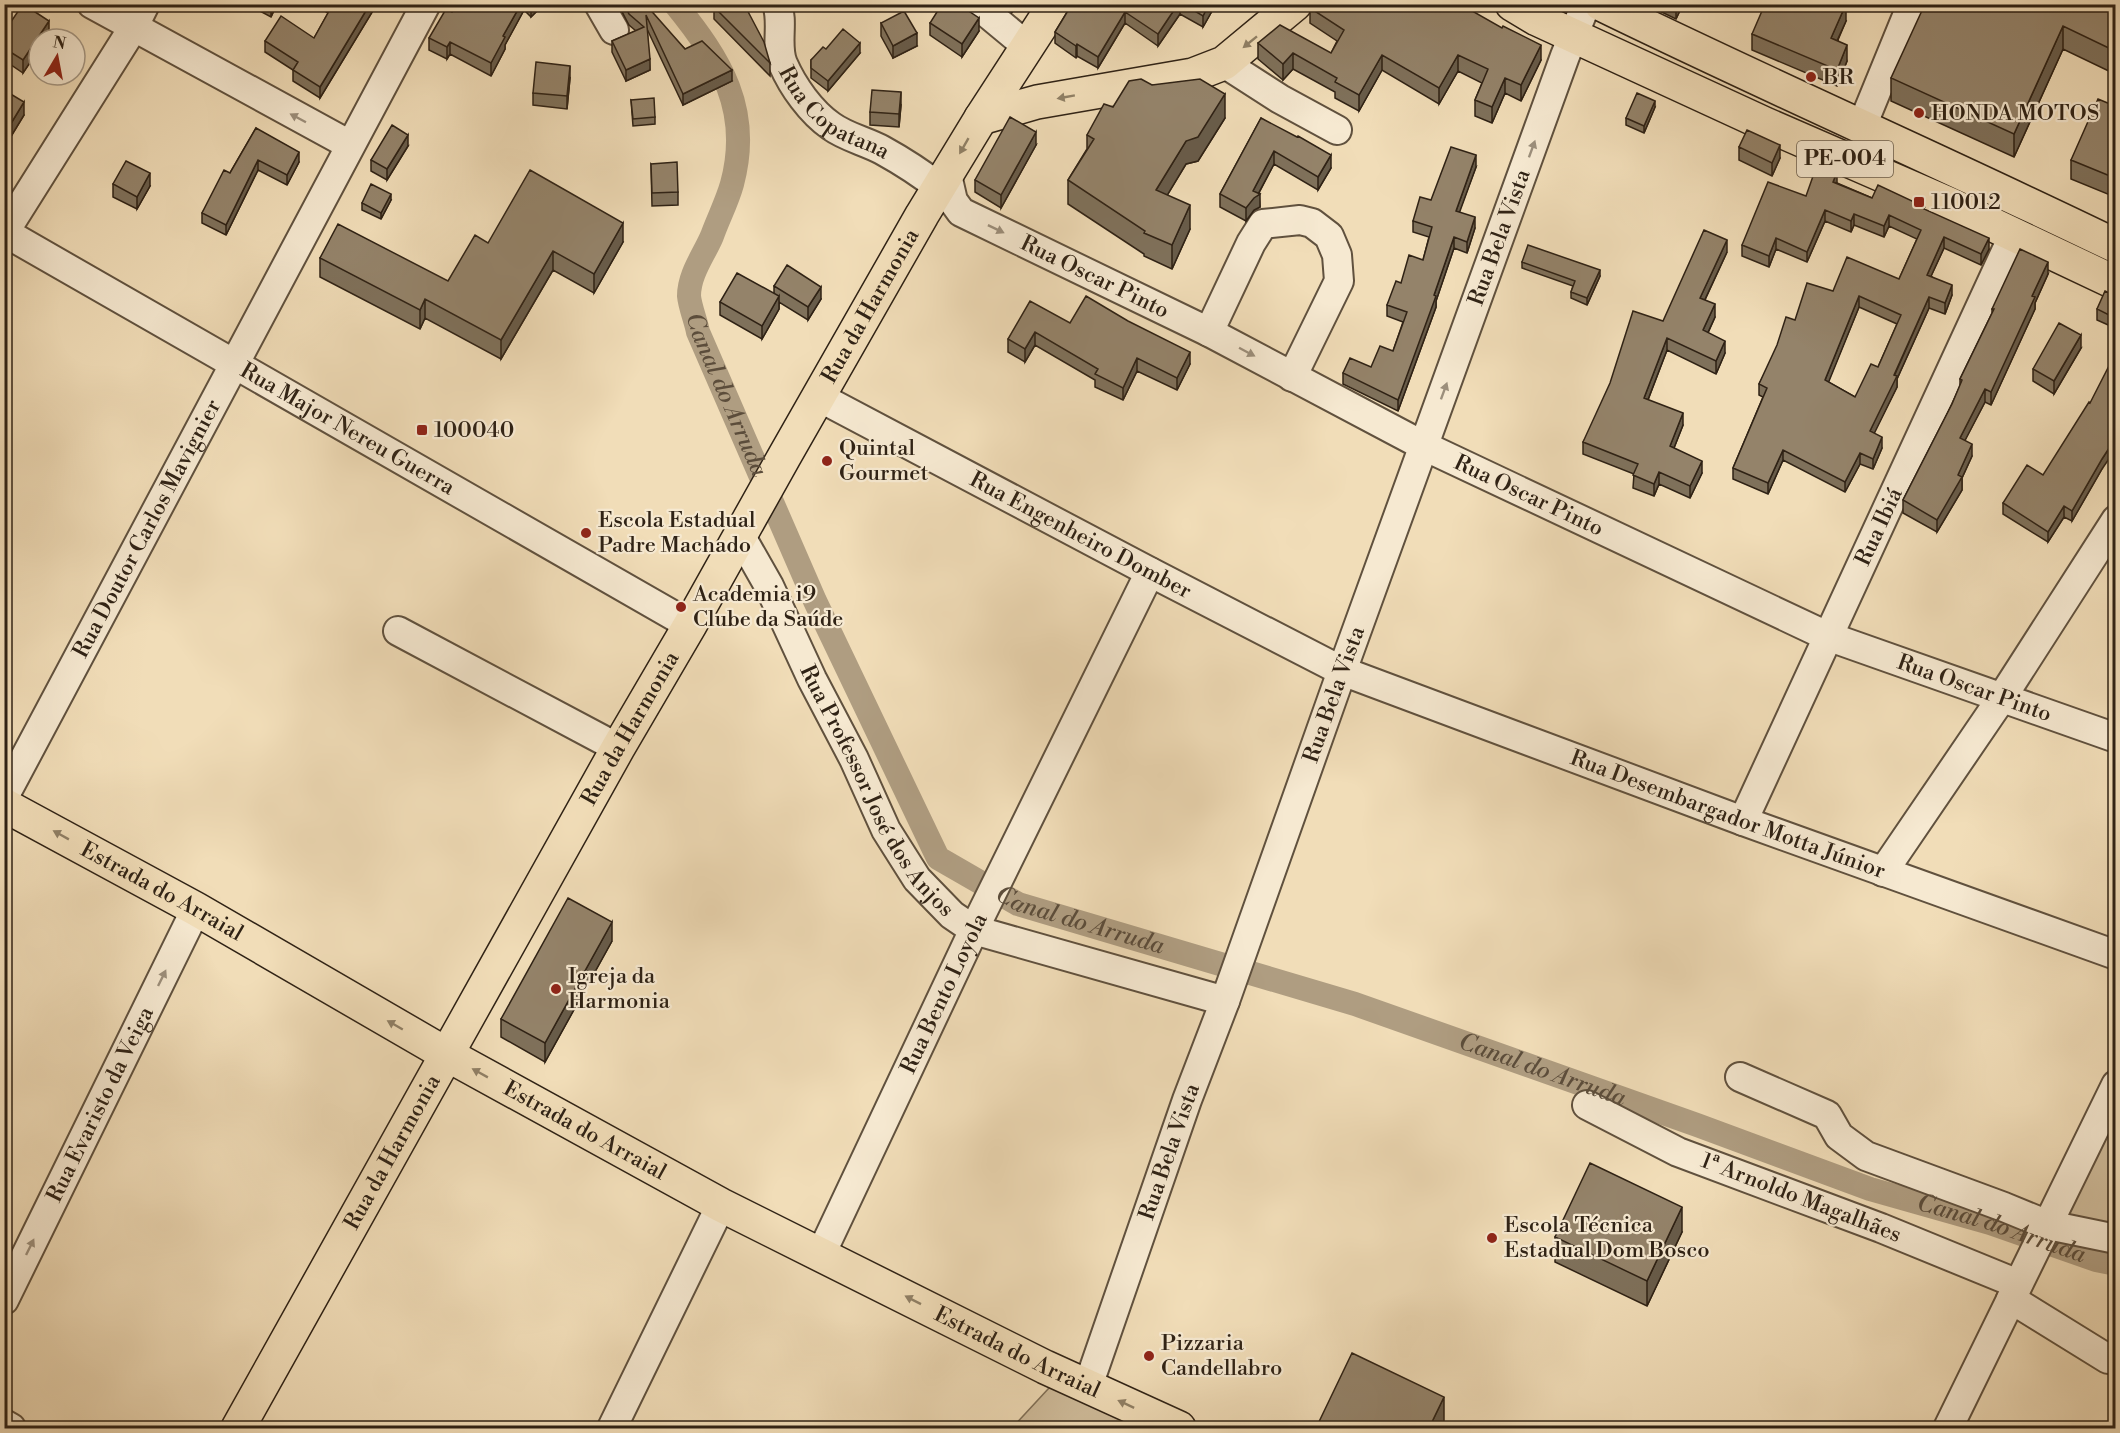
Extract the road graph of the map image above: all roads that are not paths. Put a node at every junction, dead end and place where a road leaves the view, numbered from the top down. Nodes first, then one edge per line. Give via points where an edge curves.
1 (92, 4) edge
2 (426, 4) edge
3 (599, 4) edge
4 (777, 4) edge
5 (976, 4) edge
6 (1055, 4) edge
7 (1295, 4) edge
8 (1512, 4) edge
9 (1552, 4) edge
10 (1586, 4) edge
11 (1600, 4) edge
12 (1912, 4) edge
13 (139, 16) edge
14 (1572, 20) edge
15 (614, 30) dead end
16 (1028, 47) junction
17 (1224, 63) junction
18 (981, 117) junction
19 (1862, 126) junction
20 (1336, 130) dead end
21 (350, 145) junction
22 (944, 182) junction
23 (961, 212) junction
24 (922, 215) junction
25 (5, 232) edge
26 (2014, 234) junction
27 (2115, 246) edge
28 (2115, 261) edge
29 (2115, 272) edge
30 (2115, 282) edge
31 (1209, 332) junction
32 (235, 364) junction
33 (1292, 376) junction
34 (819, 397) junction
35 (1424, 446) junction
36 (2115, 520) edge
37 (740, 535) junction
38 (1150, 572) junction
39 (690, 625) junction
40 (398, 630) dead end
41 (1827, 636) junction
42 (1342, 671) junction
43 (2001, 699) junction
44 (2115, 738) edge
45 (618, 748) junction
46 (4, 797) edge
47 (4, 805) edge
48 (1743, 821) junction
49 (1883, 872) junction
50 (196, 909) junction
51 (976, 926) junction
52 (2115, 955) edge
53 (1228, 993) junction
54 (446, 1054) junction
55 (1740, 1077) dead end
56 (2115, 1085) edge
57 (1587, 1105) dead end
58 (721, 1205) junction
59 (2041, 1238) junction
60 (2115, 1239) edge
61 (821, 1254) junction
62 (2014, 1291) junction
63 (4, 1300) edge
64 (2108, 1359) dead end
65 (1088, 1386) junction
66 (4, 1424) edge
67 (11, 1428) edge
68 (238, 1428) edge
69 (612, 1428) edge
70 (1179, 1428) edge
71 (1948, 1428) edge

1 - 13 street
2 - 21 street, Rua Doutor Carlos Mavignier
3 - 15 street
4 - 22 street, Rua Copatana via 783,64 815,112 830,126
5 - 16 street
6 - 16 main road, Rua da Harmonia
7 -> 17 main road
8 - 14 main road, PE-004
9 - 14 street via 1549,10 1569,20 1575,8
10 - 14 street, Rua Bela Vista
11 - 19 main road, PE-004
12 - 19 street
21 -> 13 street
13 - 25 street
14 - 26 main road, PE-004 via 1765,124
35 -> 14 street, Rua Bela Vista
16 - 18 main road, Rua da Harmonia
17 -> 18 main road via 1193,75 1036,102
17 - 20 street
18 -> 22 main road, Rua da Harmonia
19 - 27 main road, PE-004
21 - 32 street, Rua Doutor Carlos Mavignier
22 - 23 street
22 - 24 main road, Rua da Harmonia
23 - 24 street, Rua Oscar Pinto via 947,208
23 -> 31 street, Rua Oscar Pinto
24 - 34 main road, Rua da Harmonia
25 - 32 street, Rua Major Nereu Guerra
26 - 30 main road, PE-004
26 - 41 street, Rua Ibiá
28 - 29 street via 1591,15 1583,30
31 -> 33 street, Rua Oscar Pinto
31 - 33 street via 1263,224 1300,220 1312,223 1329,236 1337,255 1339,281
32 - 39 street, Rua Major Nereu Guerra
32 - 46 street, Rua Doutor Carlos Mavignier
33 - 35 street, Rua Oscar Pinto
34 - 37 main road, Rua da Harmonia
34 - 38 street, Rua Engenheiro Domber
35 - 41 street, Rua Oscar Pinto
35 - 42 street, Rua Bela Vista
36 - 43 street
37 - 39 main road, Rua da Harmonia
37 - 51 street, Rua Professor José dos Anjos via 769,586 886,830 917,879 952,915
38 - 42 street, Rua Engenheiro Domber
38 - 51 street, Rua Bento Loyola
39 - 45 main road, Rua da Harmonia
40 - 45 street
41 - 43 street, Rua Oscar Pinto
41 - 48 street, Rua Ibiá
42 - 48 street, Rua Desembargador Motta Júnior
42 - 53 street, Rua Bela Vista
43 - 44 street, Rua Oscar Pinto
43 - 49 street
45 - 54 main road, Rua da Harmonia
50 -> 47 main road, Estrada do Arraial
48 - 49 street, Rua Desembargador Motta Júnior
49 - 52 street, Rua Desembargador Motta Júnior
54 -> 50 main road, Estrada do Arraial
63 -> 50 street, Rua Evaristo da Veiga
51 - 53 street, Rua Professor José dos Anjos
51 - 61 street, Rua Bento Loyola
53 - 65 street, Rua Bela Vista
58 -> 54 main road, Estrada do Arraial
54 - 68 main road, Rua da Harmonia
55 - 59 street via 1827,1115 1839,1136 1866,1156 2004,1207
56 - 59 street
57 - 62 street, 1ª Arnoldo Magalhães via 1678,1152 1881,1228
58 - 61 main road, Estrada do Arraial
58 - 69 street
59 - 60 street
59 - 62 street
65 -> 61 main road, Estrada do Arraial
62 - 64 street, 1ª Arnoldo Magalhães
62 - 71 street
70 -> 65 main road, Estrada do Arraial
66 - 67 street

